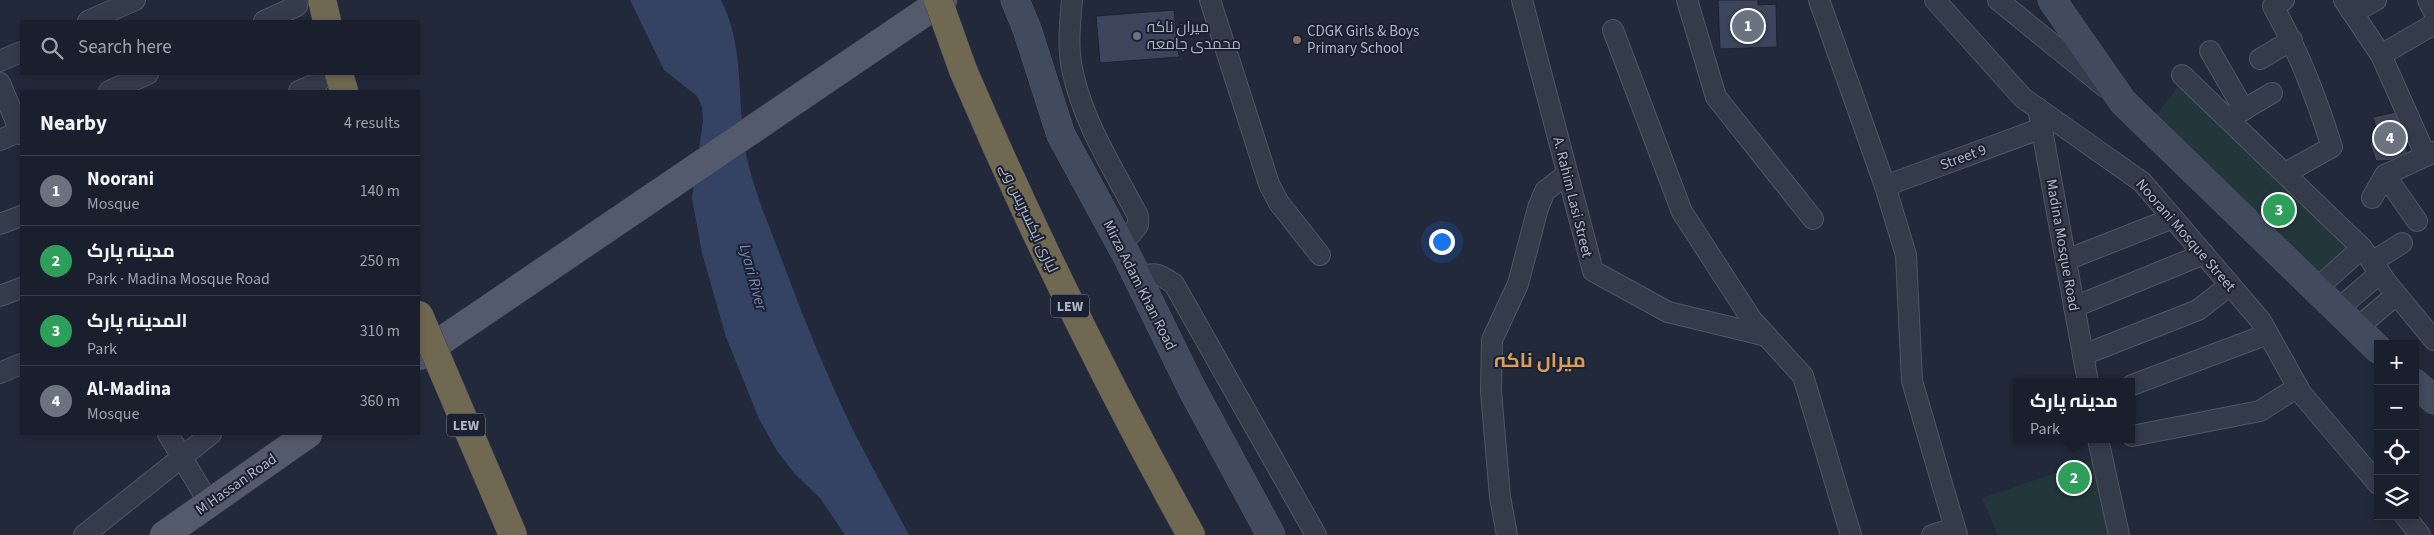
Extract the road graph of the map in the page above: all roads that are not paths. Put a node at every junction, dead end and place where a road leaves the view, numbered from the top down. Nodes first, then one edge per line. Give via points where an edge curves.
1 (135, 0) edge
2 (938, 0) edge
3 (943, 0) edge
4 (1015, 0) edge
5 (1028, 0) edge
6 (1072, 0) edge
7 (1210, 0) edge
8 (1522, 0) edge
9 (1687, 0) edge
10 (1819, 0) edge
11 (1935, 0) edge
12 (1998, 0) edge
13 (2052, 0) edge
14 (2284, 0) edge
15 (2376, 0) edge
16 (2349, 6) edge
17 (304, 7) edge
18 (90, 20) edge
19 (267, 20) edge
20 (324, 20) edge
21 (2434, 24) edge
22 (1027, 28) junction
23 (1612, 30) dead end
24 (2292, 40) junction
25 (2210, 51) dead end
26 (20, 52) edge
27 (2381, 55) junction
28 (2260, 59) dead end
29 (0, 61) edge
30 (146, 75) edge
31 (2182, 75) dead end
32 (323, 80) edge
33 (0, 83) edge
34 (111, 90) edge
35 (301, 90) edge
36 (342, 90) edge
37 (2272, 93) dead end
38 (2123, 102) junction
39 (2038, 108) junction
40 (2237, 114) junction
41 (2042, 128) junction
42 (20, 130) edge
43 (20, 132) edge
44 (0, 140) edge
45 (2430, 154) edge
46 (2285, 173) junction
47 (1567, 174) junction
48 (2385, 175) junction
49 (1885, 186) junction
50 (2372, 198) dead end
51 (20, 216) edge
52 (1813, 218) dead end
53 (2173, 218) junction
54 (2418, 221) dead end
55 (0, 224) edge
56 (1118, 239) junction
57 (2402, 243) dead end
58 (2204, 254) junction
59 (1320, 255) dead end
60 (2066, 260) junction
61 (2371, 261) junction
62 (1138, 278) junction
63 (2230, 285) junction
64 (20, 288) edge
65 (2316, 290) junction
66 (2396, 295) junction
67 (0, 296) edge
68 (2074, 306) junction
69 (2337, 310) junction
70 (420, 318) edge
71 (2356, 328) junction
72 (2268, 334) junction
73 (1767, 336) junction
74 (2434, 340) edge
75 (2374, 345) edge
76 (420, 355) edge
77 (2083, 355) junction
78 (20, 364) edge
79 (0, 373) edge
80 (2087, 378) edge
81 (2135, 384) edge
82 (2417, 385) edge
83 (2298, 387) junction
84 (2434, 400) edge
85 (169, 435) edge
86 (210, 435) edge
87 (307, 435) edge
88 (2135, 435) edge
89 (2104, 443) edge
90 (182, 456) junction
91 (2374, 479) edge
92 (209, 503) junction
93 (2408, 520) edge
94 (178, 531) edge
95 (1956, 532) edge
96 (84, 535) edge
97 (513, 535) edge
98 (1191, 535) edge
99 (1271, 535) edge
100 (1316, 535) edge
101 (1507, 535) edge
102 (1852, 535) edge
103 (1932, 535) edge
104 (2119, 535) edge
105 (2420, 535) edge

1 - 18 street
2 - 98 highway, لیاری ایکسپریس وے / LEW, bridge via 963,70 1010,180 1092,348
3 - 76 main road
4 - 22 main road, Mirza Adam Khan Road
5 - 22 main road, Mirza Adam Khan Road
6 - 56 street via 1069,41 1072,72 1084,112 1138,216 1138,225 1131,234
7 - 59 street via 1269,184 1279,203
8 - 47 street, A. Rahim Lasi Street
9 - 52 street via 1716,97
10 - 49 street
11 - 39 street, Noorani Mosque Street via 2023,98
12 - 38 street
13 - 38 main road
14 - 24 street via 2273,6
15 - 16 street
16 - 27 street
17 - 19 street
17 - 20 highway
21 - 27 street
22 - 56 main road, Mirza Adam Khan Road via 1061,135
23 - 73 street via 1682,212 1752,320
24 - 28 street
24 - 46 street via 2313,88 2332,147
25 - 40 street
26 - 29 street
27 - 45 street
30 - 34 street
31 - 40 street
32 - 35 street
32 - 36 highway
33 - 42 street
37 - 40 street
38 - 65 main road
39 - 41 street, Madina Mosque Road
39 - 53 street, Noorani Mosque Street via 2142,182
40 - 46 street
41 - 49 street, Street 9
41 - 60 street, Madina Mosque Road
43 - 44 street
45 - 48 street
46 - 61 street
47 - 73 street, A. Rahim Lasi Street via 1592,271 1668,312
47 - 101 street via 1545,192 1518,284 1492,340 1490,391
48 - 50 street
48 - 54 street
49 - 95 street via 1906,255 1912,381
51 - 55 street
53 - 58 street, Noorani Mosque Street
53 - 60 street
56 - 62 main road, Mirza Adam Khan Road
57 - 61 street
58 - 63 street, Noorani Mosque Street
58 - 68 street
60 - 68 street, Madina Mosque Road
61 - 65 street
61 - 66 street
61 - 69 street
62 - 99 main road, Mirza Adam Khan Road via 1191,387
62 - 100 street via 1152,273 1174,284
63 - 72 street, Noorani Mosque Street via 2261,320
63 - 77 street via 2198,310
64 - 67 street
65 - 69 main road
66 - 71 street
66 - 74 street
68 - 77 street, Madina Mosque Road
69 - 71 main road
70 - 97 highway, LEW, bridge
71 - 75 main road
72 - 81 street
72 - 83 street, Noorani Mosque Street
73 - 102 street via 1803,376
77 - 80 street, Madina Mosque Road
78 - 79 street
82 - 84 main road
83 - 88 street via 2260,412
83 - 91 street, Noorani Mosque Street
85 - 90 street
86 - 90 street
87 - 92 main road, M Hassan Road
89 - 104 street
90 - 92 street
90 - 96 street
92 - 94 main road, M Hassan Road
93 - 105 street
95 - 103 street

